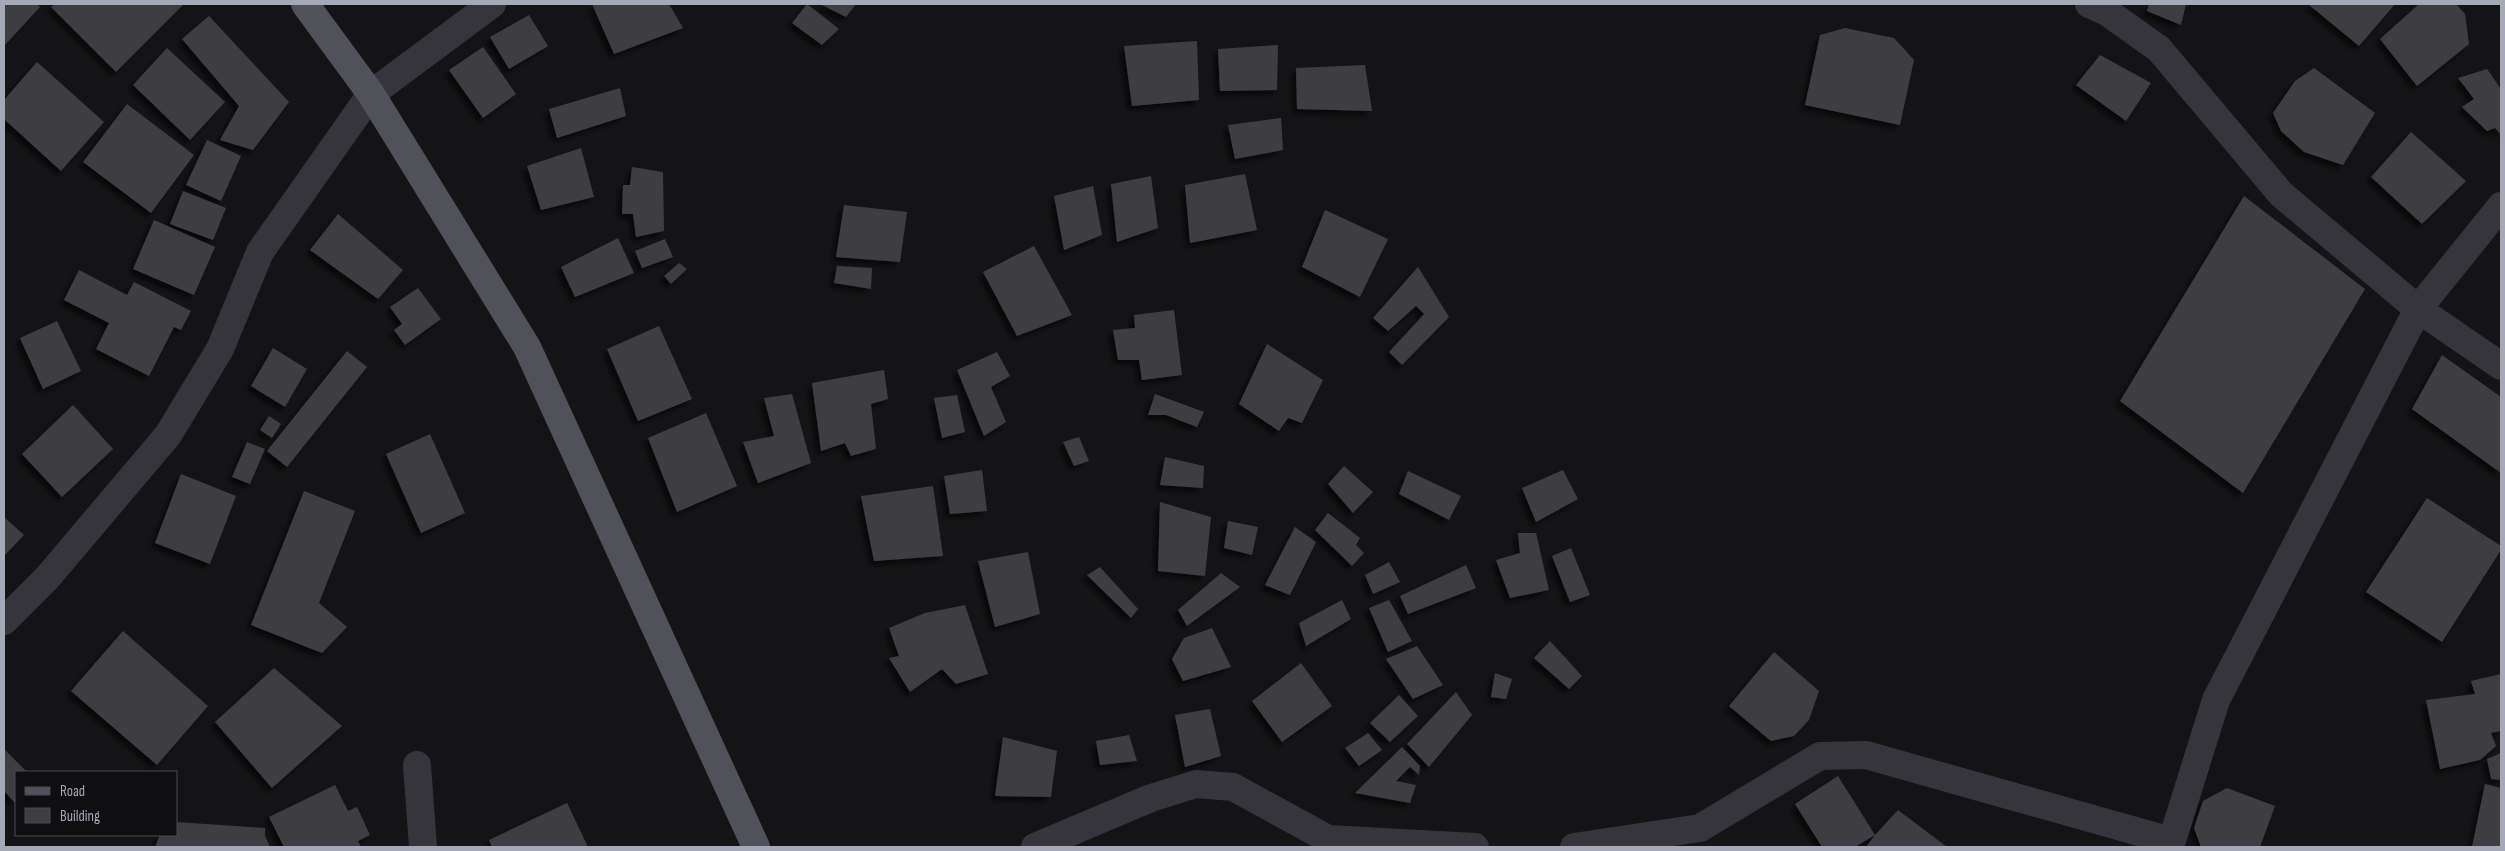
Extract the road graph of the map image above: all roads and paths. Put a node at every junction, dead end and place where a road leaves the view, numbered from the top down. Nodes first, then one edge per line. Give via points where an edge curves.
1 (305, 4) edge
2 (492, 4) edge
3 (2089, 4) edge
4 (371, 94) junction
5 (2501, 206) edge
6 (2418, 309) junction
7 (2501, 366) edge
8 (4, 621) edge
9 (417, 765) dead end
10 (2170, 844) edge
11 (423, 847) edge
12 (756, 847) edge
13 (1035, 847) edge
14 (1475, 847) edge
15 (1574, 847) edge

1 - 4 main road
2 - 4 street
3 - 6 street via 2107,12 2159,49 2281,194
4 - 8 street via 260,252 220,349 168,434 47,578
4 - 12 main road via 527,347
5 - 6 street
6 - 7 street
6 - 10 street via 2216,700
9 - 11 street
10 - 15 street via 1866,756 1820,756 1700,828
13 - 14 street via 1151,798 1196,784 1233,787 1328,839

